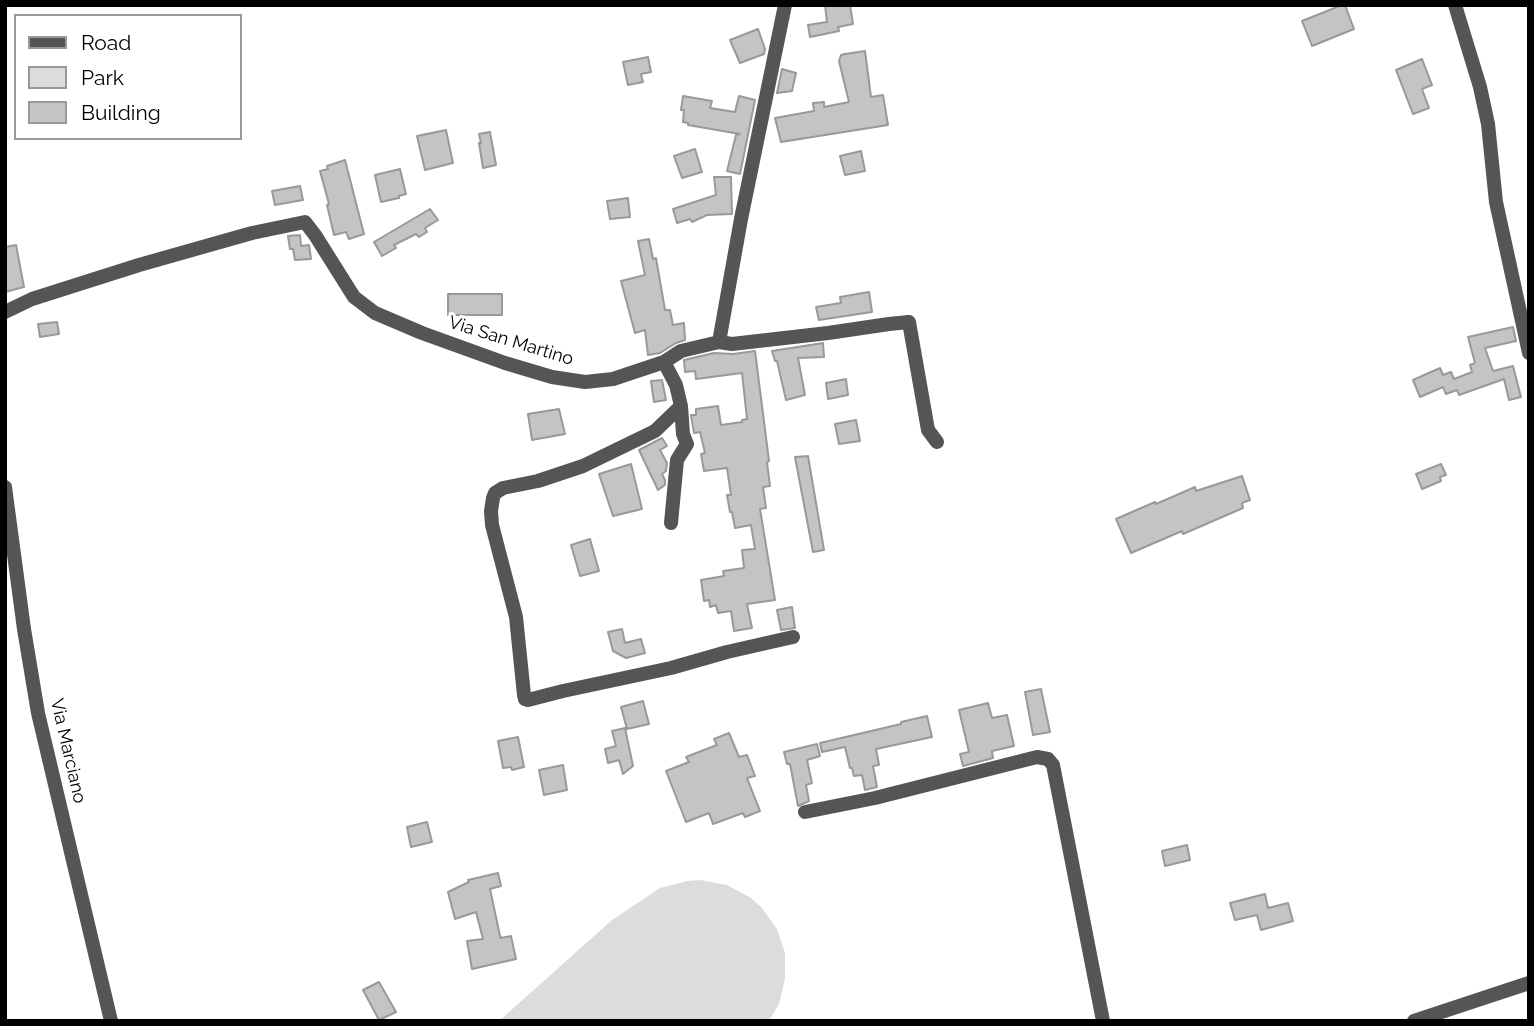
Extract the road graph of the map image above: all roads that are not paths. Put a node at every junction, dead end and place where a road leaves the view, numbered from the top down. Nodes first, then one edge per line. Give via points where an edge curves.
1 (785, 5) edge
2 (1455, 5) edge
3 (5, 312) edge
4 (719, 342) junction
5 (1529, 353) edge
6 (664, 362) junction
7 (681, 406) junction
8 (937, 442) dead end
9 (5, 487) edge
10 (671, 523) dead end
11 (793, 637) dead end
12 (805, 812) dead end
13 (1529, 982) edge
14 (111, 1021) edge
15 (1102, 1021) edge
16 (1414, 1021) edge

1 - 4 street
2 - 5 street via 1488,124 1496,202
3 - 6 street, Via San Martino via 139,265 305,222 354,297 375,313 422,333 541,374 585,382 613,379
4 - 6 street, Via San Martino via 681,351
4 - 8 street, Via San Martino via 909,322 928,430
6 - 7 street
7 - 10 street via 687,444 677,460
7 - 11 street via 655,431 583,466 495,493 492,525 516,617 525,699
9 - 14 street, Via Marciano via 38,713
12 - 15 street via 1037,757 1048,759
13 - 16 street

